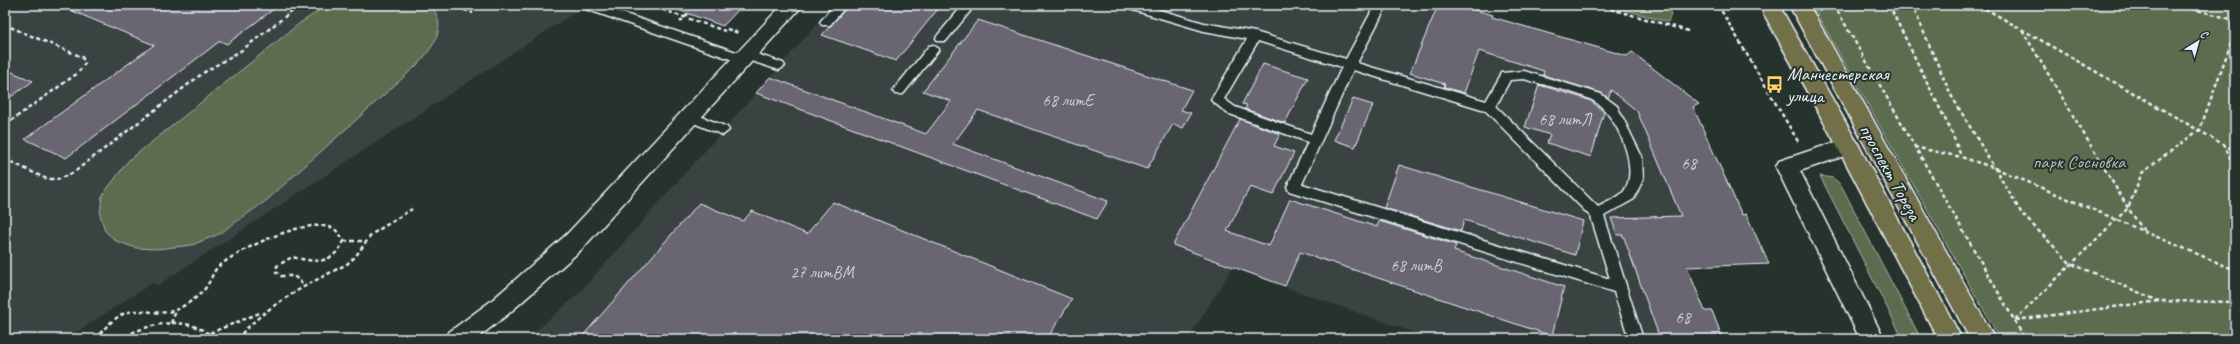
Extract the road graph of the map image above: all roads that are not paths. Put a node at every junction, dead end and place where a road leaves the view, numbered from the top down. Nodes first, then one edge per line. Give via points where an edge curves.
1 (587, 5) edge
2 (793, 5) edge
3 (840, 5) edge
4 (969, 5) edge
5 (1130, 5) edge
6 (1381, 5) edge
7 (1769, 5) edge
8 (1798, 5) edge
9 (826, 22) dead end
10 (1255, 36) junction
11 (942, 38) dead end
12 (933, 49) dead end
13 (745, 57) junction
14 (1350, 64) junction
15 (779, 66) dead end
16 (899, 91) dead end
17 (1489, 107) junction
18 (690, 117) junction
19 (723, 130) dead end
20 (1315, 140) junction
21 (1848, 146) junction
22 (1597, 214) junction
23 (1620, 288) junction
24 (458, 339) edge
25 (1636, 339) edge
26 (1872, 339) edge
27 (1950, 339) edge
28 (1983, 339) edge

1 - 13 lane
2 - 13 street
3 - 9 lane
4 - 11 lane
5 - 10 lane via 1204,27
6 - 14 lane
7 - 21 main road, проспект Тореза
8 - 28 main road, проспект Тореза
10 - 14 lane
10 - 20 lane via 1217,100 1232,110
12 - 16 lane
13 - 15 lane
13 - 18 street
14 - 17 lane
14 - 20 lane
17 - 22 lane
17 - 22 lane via 1506,76 1524,75 1597,97 1613,109 1636,157 1636,179 1629,195
18 - 19 lane
18 - 24 street via 574,242 499,308
20 - 23 lane via 1294,186
21 - 26 street via 1787,167
21 - 27 main road, проспект Тореза
22 - 23 lane
23 - 25 lane

